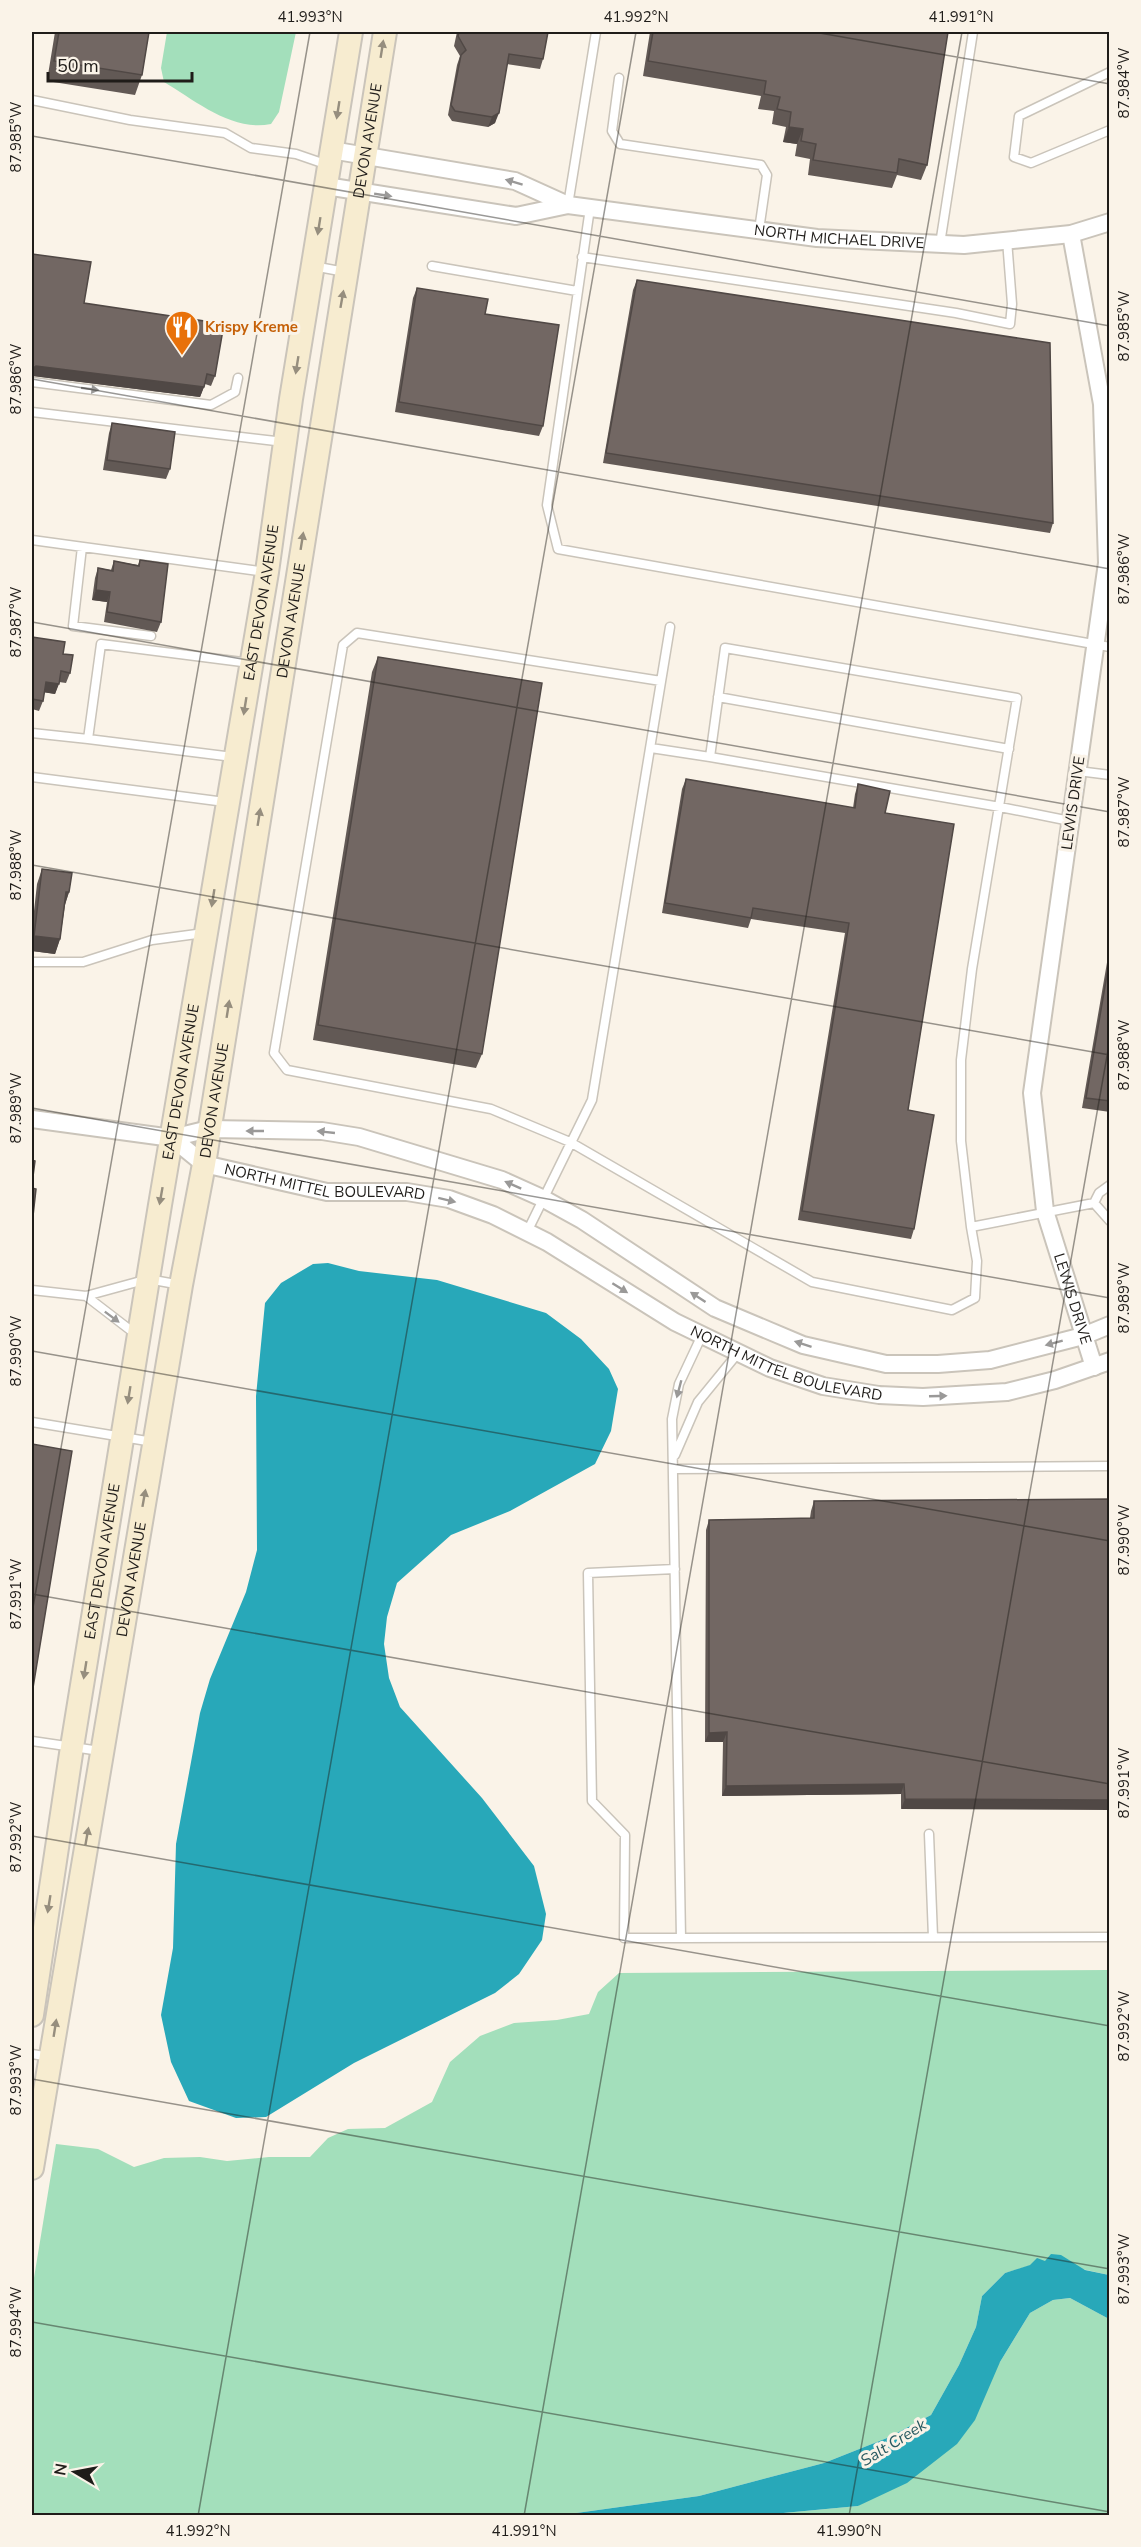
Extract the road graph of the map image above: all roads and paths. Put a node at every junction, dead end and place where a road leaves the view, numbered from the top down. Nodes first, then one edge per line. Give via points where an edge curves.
1 (351, 32) edge
2 (385, 32) edge
3 (596, 32) edge
4 (973, 32) edge
5 (1110, 72) edge
6 (619, 78) dead end
7 (32, 100) edge
8 (1110, 130) edge
9 (366, 156) junction
10 (329, 167) junction
11 (360, 191) junction
12 (568, 205) junction
13 (590, 208) junction
14 (1110, 222) edge
15 (759, 230) junction
16 (1071, 234) junction
17 (1006, 240) junction
18 (940, 244) junction
19 (582, 257) junction
20 (313, 266) junction
21 (432, 266) dead end
22 (346, 272) junction
23 (577, 291) junction
24 (238, 378) dead end
25 (32, 382) edge
26 (32, 412) edge
27 (1107, 433) edge
28 (285, 442) junction
29 (32, 540) edge
30 (82, 547) junction
31 (267, 573) junction
32 (670, 627) dead end
33 (151, 636) dead end
34 (1103, 646) edge
35 (252, 663) junction
36 (662, 681) junction
37 (718, 697) junction
38 (32, 733) edge
39 (88, 739) junction
40 (651, 748) junction
41 (1009, 749) junction
42 (236, 758) junction
43 (710, 758) junction
44 (1078, 771) junction
45 (1110, 775) edge
46 (32, 777) edge
47 (229, 803) junction
48 (1000, 807) junction
49 (1070, 821) junction
50 (207, 933) junction
51 (32, 962) edge
52 (32, 1119) edge
53 (209, 1129) junction
54 (172, 1138) junction
55 (570, 1142) junction
56 (204, 1164) junction
57 (1110, 1185) edge
58 (542, 1198) junction
59 (1094, 1203) junction
60 (1045, 1211) junction
61 (1110, 1221) edge
62 (971, 1227) junction
63 (527, 1232) junction
64 (148, 1279) junction
65 (180, 1285) junction
66 (32, 1290) edge
67 (86, 1296) junction
68 (1110, 1325) edge
69 (702, 1335) junction
70 (1083, 1336) junction
71 (140, 1337) junction
72 (738, 1353) junction
73 (1102, 1364) edge
74 (32, 1422) edge
75 (123, 1438) junction
76 (154, 1442) junction
77 (673, 1458) junction
78 (1110, 1466) edge
79 (674, 1469) junction
80 (675, 1569) junction
81 (32, 1741) edge
82 (72, 1747) junction
83 (101, 1752) junction
84 (929, 1834) dead end
85 (933, 1937) junction
86 (1110, 1937) edge
87 (681, 1938) junction
88 (32, 2015) edge
89 (41, 2056) edge
90 (32, 2168) edge

1 -> 10 main road
9 -> 2 main road, DEVON AVENUE
3 - 12 lane
4 - 18 lane
5 - 8 lane via 1018,116 1014,158 1030,163
6 - 15 lane via 612,131 620,144 760,165 767,175
7 - 10 lane via 130,120 225,133 250,148 296,154
9 - 10 street, NORTH MICHAEL DRIVE
9 - 11 main road, DEVON AVENUE
12 -> 9 street, NORTH MICHAEL DRIVE via 514,181
10 - 11 street, NORTH MICHAEL DRIVE
10 -> 20 main road, EAST DEVON AVENUE
11 -> 12 street, NORTH MICHAEL DRIVE via 516,216
11 - 22 main road, DEVON AVENUE
12 - 13 street, NORTH MICHAEL DRIVE
13 - 15 street, NORTH MICHAEL DRIVE
13 - 19 lane
14 - 16 street, NORTH MICHAEL DRIVE
15 - 18 street, NORTH MICHAEL DRIVE via 817,238
16 - 17 street, NORTH MICHAEL DRIVE
16 - 27 street, LEWIS DRIVE
17 - 18 street, NORTH MICHAEL DRIVE
17 - 19 lane via 1010,324
19 - 23 lane
20 - 22 lane
20 -> 28 main road, EAST DEVON AVENUE
21 - 23 lane
53 -> 22 main road, DEVON AVENUE
23 - 34 lane via 547,505 558,549
25 -> 24 lane via 211,405 235,392
26 - 28 lane
27 - 34 street, LEWIS DRIVE
28 - 31 main road, EAST DEVON AVENUE
29 - 30 lane
30 - 31 lane
30 - 33 lane via 73,626
31 - 35 main road, EAST DEVON AVENUE
32 - 36 lane
34 - 44 street, LEWIS DRIVE
35 - 39 lane via 101,645
35 -> 42 main road, EAST DEVON AVENUE
36 - 40 lane
36 - 55 lane via 357,633 343,645 274,1053 287,1070 491,1109
37 - 41 lane
37 - 41 lane via 725,648 1017,698
37 - 43 lane
38 - 39 lane
39 - 42 lane
40 - 43 lane
40 - 55 lane via 592,1100
41 - 48 lane
42 - 47 main road, EAST DEVON AVENUE
43 - 48 lane
44 - 45 lane
44 - 49 street, LEWIS DRIVE
46 - 47 lane
47 -> 50 main road, EAST DEVON AVENUE
48 - 49 lane
48 - 62 lane via 961,1060 961,1142
49 - 60 street, LEWIS DRIVE via 1032,1093
50 - 51 lane via 152,940 83,962
50 - 54 main road, EAST DEVON AVENUE
52 - 54 street
53 - 54 street, NORTH MITTEL BOULEVARD
53 - 56 main road, DEVON AVENUE
58 -> 53 street, NORTH MITTEL BOULEVARD via 502,1180 359,1137 322,1131
54 - 56 street, NORTH MITTEL BOULEVARD
54 -> 64 main road, EAST DEVON AVENUE
55 - 58 lane
55 - 62 lane via 812,1282 952,1310 975,1298 977,1261
56 -> 63 street, NORTH MITTEL BOULEVARD via 327,1192 407,1192 449,1199
56 - 65 main road, DEVON AVENUE
57 - 59 lane
58 - 63 lane
70 -> 58 street, NORTH MITTEL BOULEVARD via 990,1360 938,1364 886,1364 803,1345 715,1308
59 - 60 lane
59 - 61 lane
60 - 62 lane
60 - 70 street, LEWIS DRIVE
63 -> 69 street, NORTH MITTEL BOULEVARD
64 - 65 lane
64 - 67 lane
64 - 71 main road, EAST DEVON AVENUE
65 - 76 main road, DEVON AVENUE
66 - 67 lane
67 -> 71 lane
68 - 70 street, NORTH MITTEL BOULEVARD
69 - 72 street, NORTH MITTEL BOULEVARD
69 -> 77 lane via 679,1384 672,1419
70 - 73 street, LEWIS DRIVE
71 -> 75 main road, EAST DEVON AVENUE
72 -> 73 street, NORTH MITTEL BOULEVARD via 823,1386 923,1397 1007,1392
72 - 77 lane via 698,1402
74 - 75 lane
75 - 76 lane
75 -> 82 main road, EAST DEVON AVENUE
83 -> 76 main road, DEVON AVENUE
77 - 79 lane
78 - 79 lane
79 - 80 lane
80 - 87 lane
80 - 87 lane via 588,1573 589,1647 592,1801 625,1835 624,1938
81 - 82 lane
82 - 83 lane
82 -> 88 main road, EAST DEVON AVENUE
89 -> 83 main road, DEVON AVENUE
84 - 85 lane
85 - 86 lane
85 - 87 lane
89 - 90 main road, DEVON AVENUE

